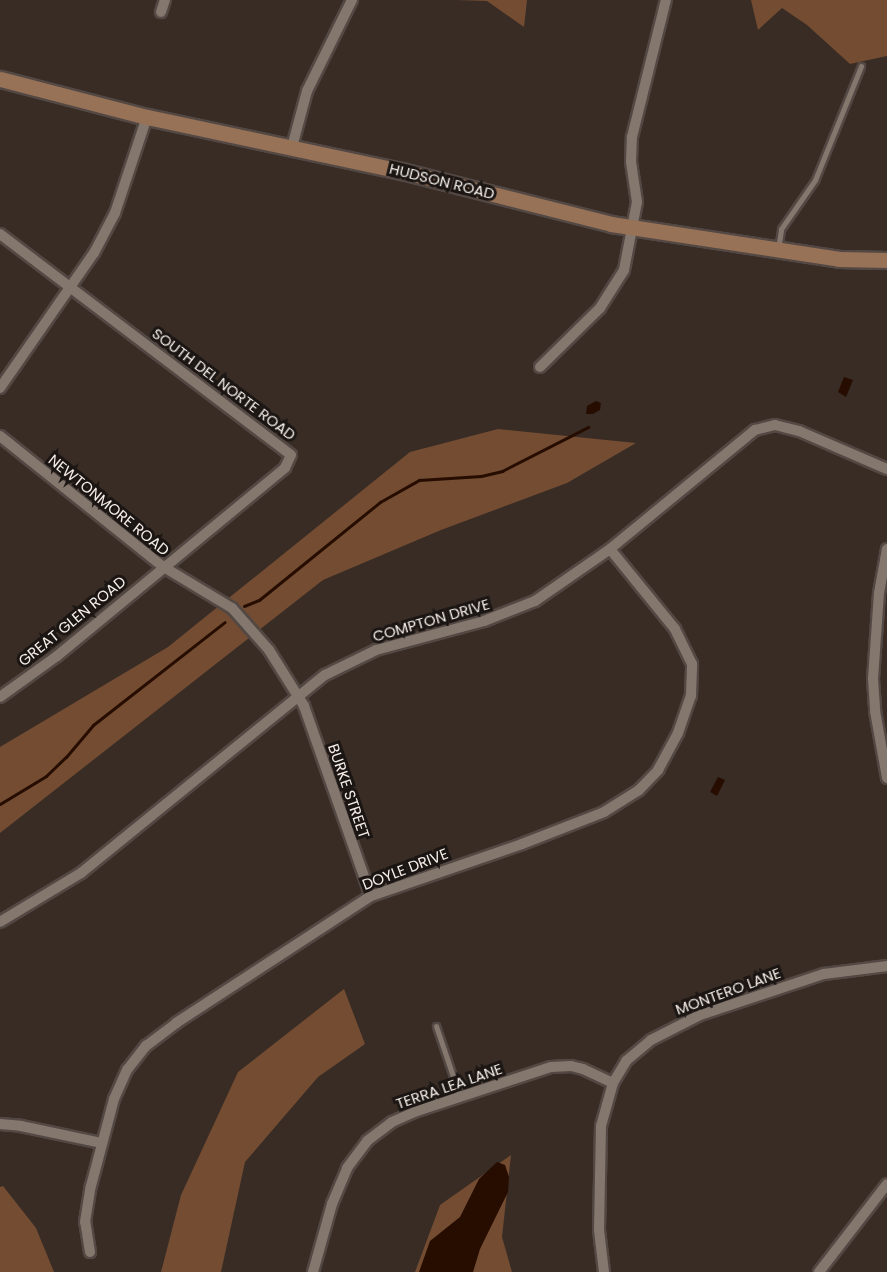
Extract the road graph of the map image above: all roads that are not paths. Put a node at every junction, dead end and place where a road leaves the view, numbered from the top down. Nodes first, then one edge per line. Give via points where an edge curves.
1 (165, 0) edge
2 (352, 0) edge
3 (666, 0) edge
4 (161, 12) dead end
5 (861, 66) dead end
6 (0, 79) edge
7 (147, 117) junction
8 (292, 147) junction
9 (633, 228) junction
10 (0, 234) edge
11 (778, 250) junction
12 (887, 260) edge
13 (72, 288) junction
14 (540, 367) dead end
15 (0, 388) edge
16 (0, 436) edge
17 (887, 470) edge
18 (610, 549) junction
19 (887, 549) edge
20 (162, 566) junction
21 (299, 696) junction
22 (0, 697) edge
23 (887, 778) edge
24 (371, 896) junction
25 (0, 922) edge
26 (887, 966) edge
27 (436, 1026) dead end
28 (613, 1083) junction
29 (460, 1096) junction
30 (0, 1124) edge
31 (102, 1143) junction
32 (887, 1184) edge
33 (90, 1252) dead end
34 (313, 1272) edge
35 (604, 1272) edge
36 (819, 1272) edge

1 - 4 street
2 - 8 street via 307,91
3 - 9 street via 632,136 637,202
5 - 11 lane via 815,180 782,229
6 - 7 street, HUDSON ROAD
7 - 8 street, HUDSON ROAD
7 - 13 street via 115,213
8 - 9 street, HUDSON ROAD
9 - 11 street, HUDSON ROAD
9 - 14 street via 628,259 612,292
10 - 13 street, SOUTH DEL NORTE ROAD
11 - 12 street, HUDSON ROAD via 839,259
13 - 15 street
13 - 20 street, SOUTH DEL NORTE ROAD via 291,455 285,468
16 - 20 street, NEWTONMORE ROAD
17 - 18 street, COMPTON DRIVE via 799,430 775,425 759,428
18 - 21 street, COMPTON DRIVE via 552,591 516,610 365,654 325,675
18 - 24 street, DOYLE DRIVE via 675,629 692,664 691,696 678,733 658,770 639,790 594,816
19 - 23 street via 879,593 873,679
20 - 21 street, NEWTONMORE ROAD via 232,608 269,650
20 - 22 street, GREAT GLEN ROAD via 57,656
21 - 24 street, BURKE STREET
21 - 25 street, COMPTON DRIVE via 81,873
24 - 31 street, DOYLE DRIVE via 146,1046 120,1083
26 - 28 street, MONTERO LANE via 824,974 700,1016 651,1040 626,1061
27 - 29 lane
28 - 29 street, TERRA LEA LANE via 584,1069 551,1067
28 - 35 street, MONTERO LANE via 599,1142 599,1230
29 - 34 street, TERRA LEA LANE via 392,1122 356,1154 340,1182
30 - 31 street
31 - 33 street, DOYLE DRIVE via 85,1222
32 - 36 street

